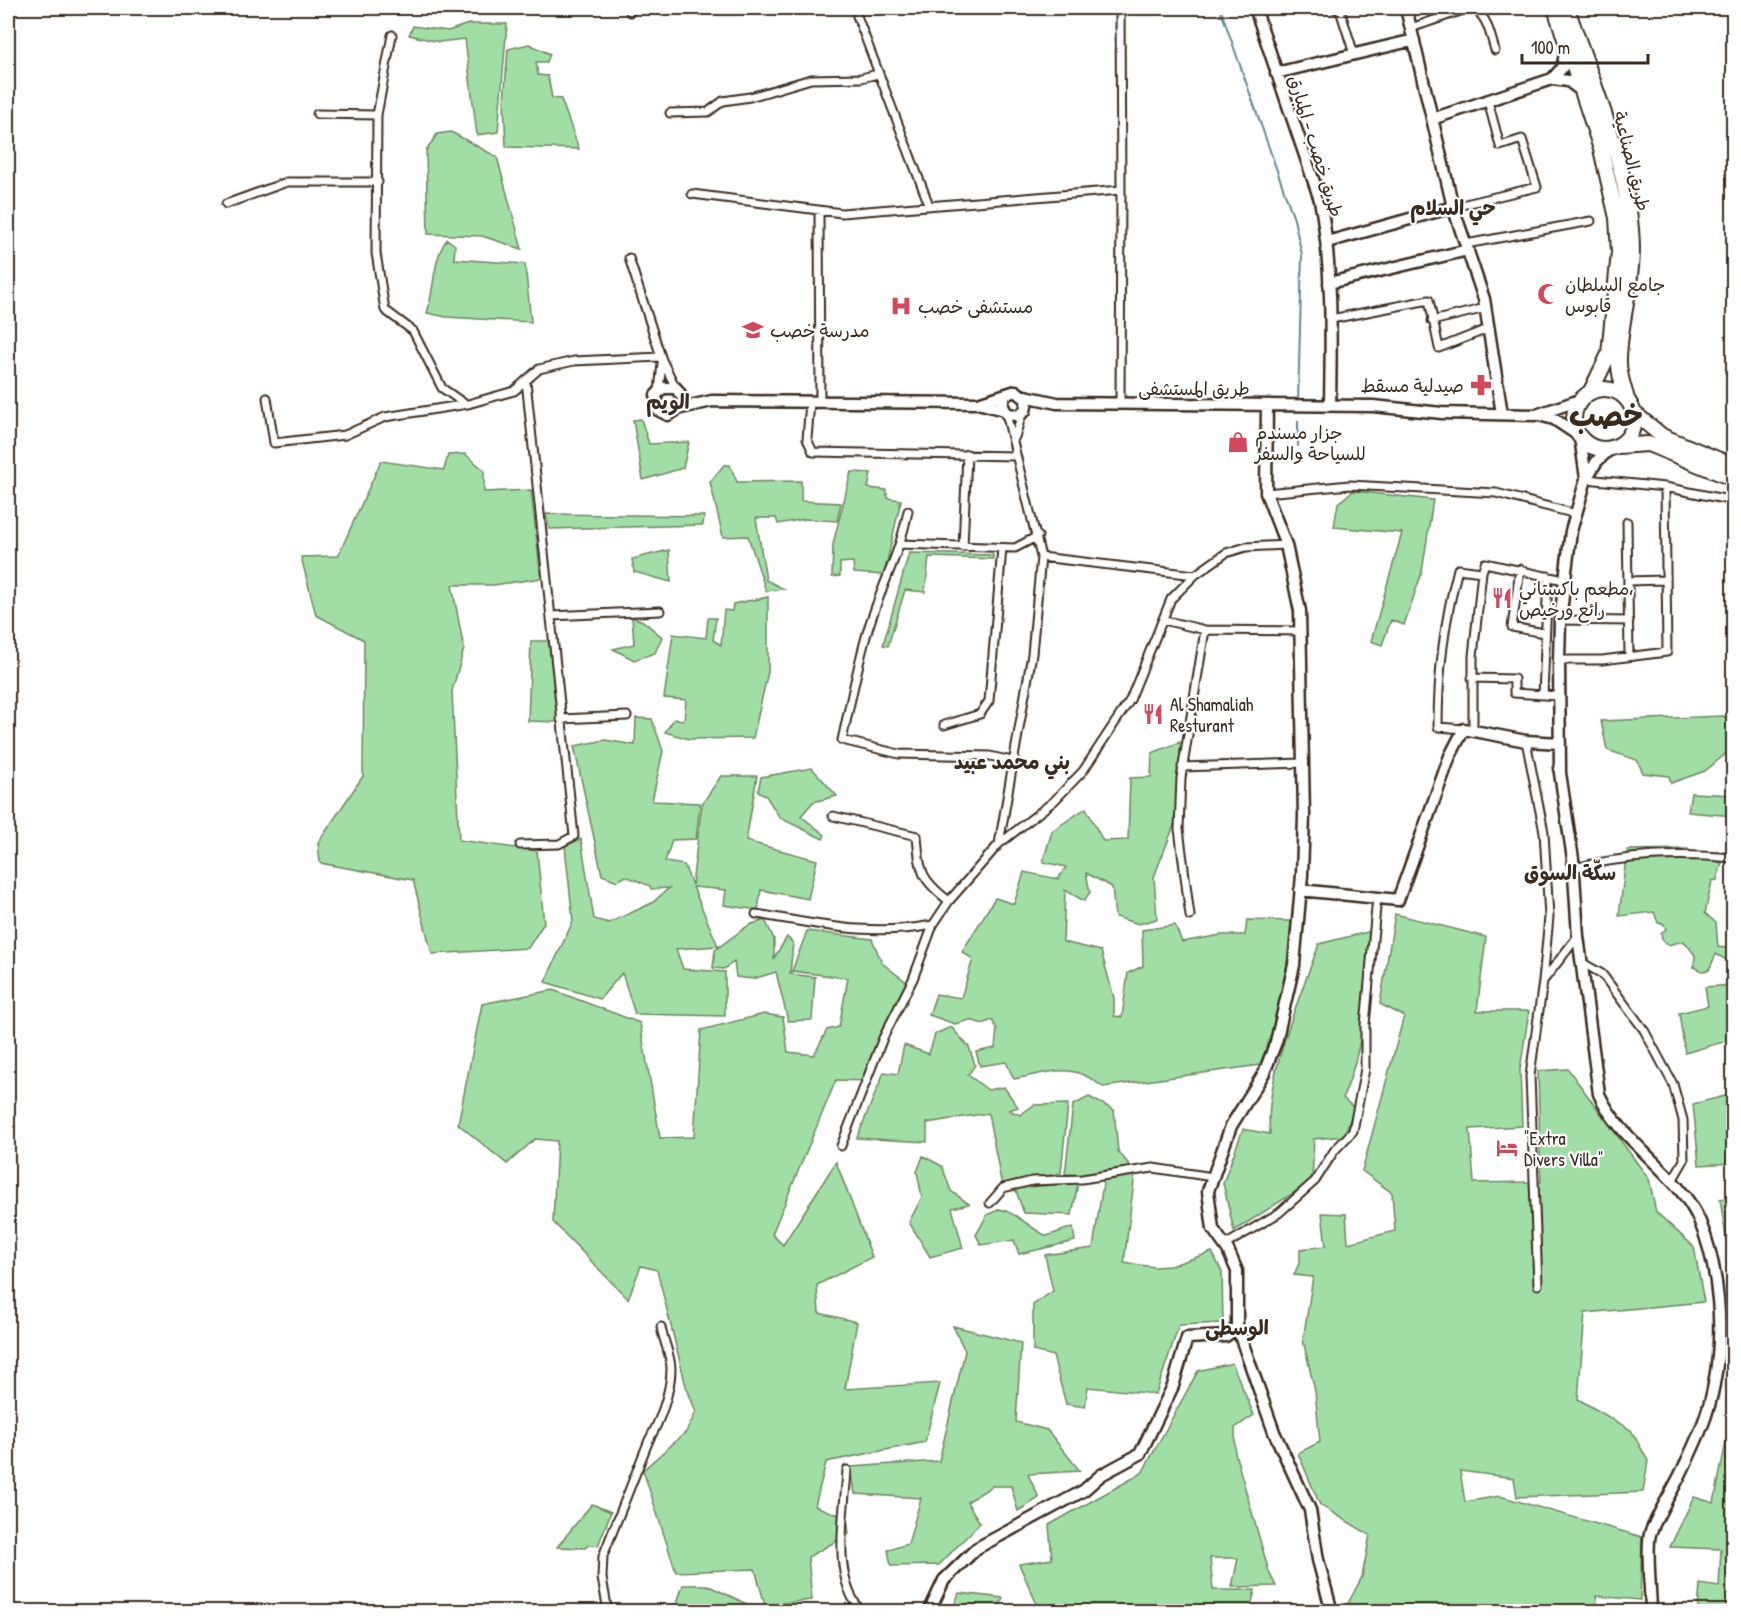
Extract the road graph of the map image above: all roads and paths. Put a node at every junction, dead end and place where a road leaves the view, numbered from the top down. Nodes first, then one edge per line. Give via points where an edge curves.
1 (854, 8) edge
2 (1120, 8) edge
3 (1255, 8) edge
4 (1334, 8) edge
5 (1406, 8) edge
6 (1555, 8) edge
7 (1567, 8) edge
8 (1411, 28) junction
9 (392, 35) dead end
10 (1414, 40) junction
11 (1567, 45) junction
12 (1495, 50) dead end
13 (1354, 54) junction
14 (1276, 73) junction
15 (878, 74) junction
16 (1552, 79) junction
17 (1583, 92) junction
18 (1488, 101) junction
19 (670, 113) dead end
20 (317, 114) dead end
21 (377, 115) junction
22 (1432, 119) junction
23 (378, 182) junction
24 (1121, 190) junction
25 (692, 194) dead end
26 (226, 204) dead end
27 (929, 206) junction
28 (1453, 207) junction
29 (819, 211) junction
30 (1591, 221) dead end
31 (1327, 242) junction
32 (1467, 247) junction
33 (629, 258) dead end
34 (1329, 283) junction
35 (1486, 308) junction
36 (1331, 319) junction
37 (1432, 321) junction
38 (1490, 328) junction
39 (661, 358) junction
40 (526, 381) junction
41 (678, 390) junction
42 (659, 391) junction
43 (1005, 396) junction
44 (1025, 396) junction
45 (1586, 396) junction
46 (267, 398) dead end
47 (1627, 399) junction
48 (712, 401) junction
49 (815, 402) junction
50 (978, 403) junction
51 (1057, 403) junction
52 (1120, 404) junction
53 (465, 405) junction
54 (1267, 405) junction
55 (1330, 406) junction
56 (681, 408) junction
57 (1005, 412) junction
58 (1023, 412) junction
59 (1634, 412) junction
60 (1502, 414) junction
61 (1536, 414) junction
62 (1579, 436) junction
63 (1014, 439) junction
64 (1614, 447) junction
65 (968, 454) junction
66 (1015, 456) junction
67 (1734, 466) edge
68 (1586, 479) junction
69 (1734, 479) edge
70 (1665, 487) junction
71 (1266, 493) junction
72 (1734, 501) edge
73 (908, 511) dead end
74 (1575, 514) junction
75 (1627, 522) dead end
76 (1038, 536) junction
77 (901, 544) junction
78 (1286, 545) junction
79 (963, 546) junction
80 (1002, 548) junction
81 (1041, 557) junction
82 (1520, 569) junction
83 (1482, 572) junction
84 (1196, 575) junction
85 (1548, 576) junction
86 (1664, 579) junction
87 (1564, 580) junction
88 (1628, 581) junction
89 (660, 611) dead end
90 (550, 616) junction
91 (1163, 620) junction
92 (1560, 620) junction
93 (1629, 621) junction
94 (1205, 630) junction
95 (1301, 631) junction
96 (1544, 633) junction
97 (1629, 656) junction
98 (1559, 660) junction
99 (1472, 678) junction
100 (1543, 695) junction
101 (1559, 696) junction
102 (627, 716) dead end
103 (561, 719) junction
104 (944, 725) dead end
105 (1469, 730) junction
106 (1526, 741) junction
107 (1560, 743) junction
108 (1012, 760) junction
109 (1304, 763) junction
110 (1182, 767) junction
111 (832, 816) dead end
112 (999, 844) junction
113 (520, 845) dead end
114 (1734, 858) edge
115 (1573, 868) junction
116 (1300, 890) junction
117 (1377, 897) junction
118 (949, 901) junction
119 (756, 914) dead end
120 (1191, 916) dead end
121 (933, 925) junction
122 (1578, 936) junction
123 (1581, 962) junction
124 (1543, 981) junction
125 (841, 1146) dead end
126 (1213, 1176) junction
127 (1672, 1181) junction
128 (990, 1203) dead end
129 (1225, 1245) junction
130 (1538, 1285) dead end
131 (661, 1327) dead end
132 (1237, 1327) junction
133 (847, 1470) dead end
134 (608, 1611) edge
135 (862, 1611) edge
136 (929, 1611) edge
137 (1332, 1611) edge
138 (1651, 1611) edge

1 - 15 street
2 - 24 street
3 - 14 street, طريق خصب - المبارق
4 - 13 street via 1340,10
5 - 8 street
6 - 11 highway, طريق الصناعية
7 - 47 highway, طريق الصناعية via 1613,147 1628,208 1631,279 1619,359
8 - 10 street
8 - 12 street via 1476,9 1482,14
9 - 21 street
10 - 13 street
10 - 22 street
11 - 16 street via 1562,68
11 - 17 highway, طريق الصناعية
13 - 14 street
14 - 31 street, طريق خصب - المبارق via 1320,200
15 - 19 street via 811,79 723,101 708,112
15 - 27 street
16 - 17 street via 1568,81
16 - 18 street
17 - 45 highway, طريق الصناعية via 1608,176 1619,252 1609,354
18 - 22 street
18 - 28 street via 1500,146 1522,139 1537,187
20 - 21 street
21 - 23 street
22 - 28 street
23 - 26 street via 287,182
23 - 53 street via 376,253 385,310 413,331 442,388
24 - 27 street
24 - 52 street
25 - 29 street
27 - 29 street via 842,213
28 - 31 street
28 - 32 street
29 - 49 street
30 - 32 street
31 - 34 street, طريق خصب - المبارق
32 - 34 street
32 - 35 street
33 - 39 street
34 - 36 street, طريق خصب - المبارق
35 - 37 street
35 - 38 street
36 - 37 street via 1428,300
36 - 55 street, طريق خصب - المبارق
37 - 38 street via 1439,348
38 - 60 street
39 - 40 street via 574,360 539,369
39 - 41 street
39 - 42 street
40 - 53 street via 514,391
40 - 90 street
41 - 42 street via 669,386
41 - 48 street
41 - 56 street via 683,398
42 - 56 street via 655,400 663,414 673,415
43 - 44 street via 1016,391
43 - 50 street
43 - 57 street
44 - 51 street, طريق المستشفى
44 - 58 street
45 - 47 highway via 1606,389
45 - 61 street
45 - 62 highway via 1574,421
46 - 53 street via 274,443 345,435 385,417
47 - 59 highway
48 - 49 street
48 - 56 street
49 - 50 street
49 - 65 street via 807,438 813,452
50 - 57 street
51 - 52 street, طريق المستشفى
51 - 58 street, طريق المستشفى
52 - 54 street, طريق المستشفى
54 - 55 street, طريق المستشفى
54 - 71 street
55 - 60 street, طريق المستشفى
57 - 58 street via 1014,416
57 - 63 street
58 - 63 street
59 - 64 highway via 1631,432
59 - 67 highway via 1662,436
60 - 61 street, طريق المستشفى
61 - 62 street via 1554,419
62 - 64 highway via 1591,446
62 - 68 street
63 - 66 street
64 - 68 street via 1597,460
64 - 69 highway via 1648,444
65 - 66 street
65 - 79 street
66 - 76 street
68 - 70 street
68 - 74 street
70 - 72 street
70 - 86 street
71 - 74 street via 1350,485 1496,493
71 - 78 street
73 - 77 street
74 - 87 street
75 - 88 street
76 - 80 street via 1027,544
76 - 81 street
77 - 79 street
77 - 108 street via 867,634 842,740 899,754
78 - 84 street via 1246,547 1226,553
78 - 95 street
79 - 80 street
80 - 104 street via 989,701 980,714
81 - 84 street
81 - 108 street via 1032,654
82 - 83 street via 1485,563
82 - 85 street
82 - 96 street via 1512,627
83 - 99 street
83 - 105 street via 1458,569 1438,675 1438,727
84 - 91 street via 1171,599
85 - 87 street
85 - 96 street
86 - 88 street
86 - 97 street via 1667,652
87 - 92 street
88 - 93 street
89 - 90 street
90 - 103 street
91 - 94 street
91 - 112 street via 1130,700 1089,763 1054,801
92 - 93 street
92 - 98 street
93 - 97 street
94 - 95 street
94 - 110 street
95 - 109 street
96 - 100 street
97 - 98 street
98 - 101 street
99 - 100 street via 1514,679 1514,693
99 - 105 street
100 - 101 street
101 - 107 street
102 - 103 street
103 - 113 street via 574,836 559,844
105 - 106 street
105 - 117 street via 1450,756 1398,900
106 - 107 street
106 - 124 street via 1545,842 1549,917
107 - 115 street
108 - 112 street
109 - 110 street
109 - 116 street
110 - 120 street via 1179,830
111 - 118 street via 917,836 919,861 928,885
112 - 118 street
114 - 115 street via 1620,857
115 - 122 street
116 - 117 street
116 - 126 street via 1294,965 1276,1042 1264,1073 1230,1126
117 - 129 street via 1365,1025 1365,1070 1353,1131 1334,1151 1315,1181 1279,1213
118 - 121 street
119 - 121 street via 880,932
121 - 125 street
122 - 123 street
122 - 124 street
123 - 127 street via 1599,1095 1608,1113
123 - 127 street via 1602,974 1644,1030 1673,1084 1683,1120 1684,1161
124 - 130 street via 1530,1076
126 - 128 street via 1153,1168 1082,1179 1042,1180 1005,1187
126 - 129 street via 1208,1191 1210,1213
127 - 138 street via 1699,1221 1710,1254 1719,1346 1714,1385 1701,1429 1650,1536
129 - 132 street via 1236,1271
131 - 134 street via 671,1368 667,1398 603,1556
132 - 136 street via 1231,1335 1187,1338 1173,1386 1140,1454 1119,1463 1083,1491 977,1548 944,1580
132 - 137 street via 1274,1432 1310,1510
133 - 135 street via 845,1574 853,1601

